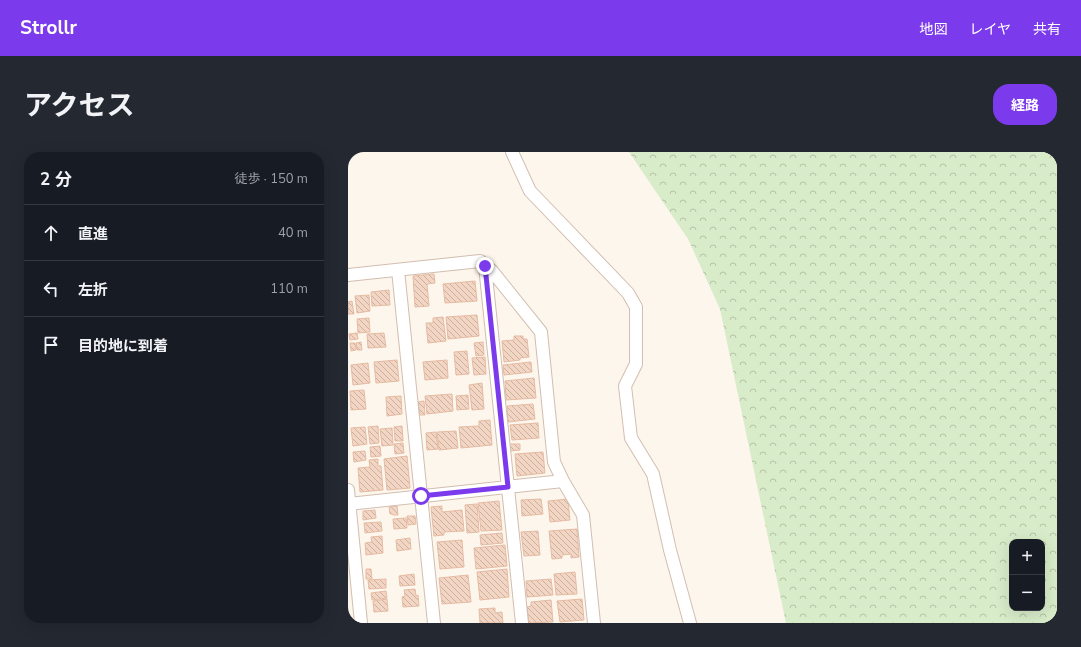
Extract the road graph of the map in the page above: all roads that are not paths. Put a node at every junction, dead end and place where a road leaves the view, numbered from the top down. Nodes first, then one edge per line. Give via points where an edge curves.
1 (512, 152) edge
2 (485, 266) junction
3 (398, 270) junction
4 (348, 275) edge
5 (563, 481) junction
6 (508, 487) junction
7 (348, 490) edge
8 (421, 496) junction
9 (349, 504) edge
10 (361, 623) edge
11 (434, 623) edge
12 (522, 623) edge
13 (594, 623) edge
14 (690, 623) edge

1 - 14 street via 530,191 628,293 636,307 636,364 624,386 631,438 653,474
2 - 3 street via 480,262
2 - 5 street via 492,271 541,332 554,462
2 - 6 street
3 - 4 street
3 - 8 street
5 - 6 street
5 - 13 street via 583,515
6 - 8 street
6 - 12 street
7 - 9 street
8 - 9 street
8 - 11 street
9 - 10 street

